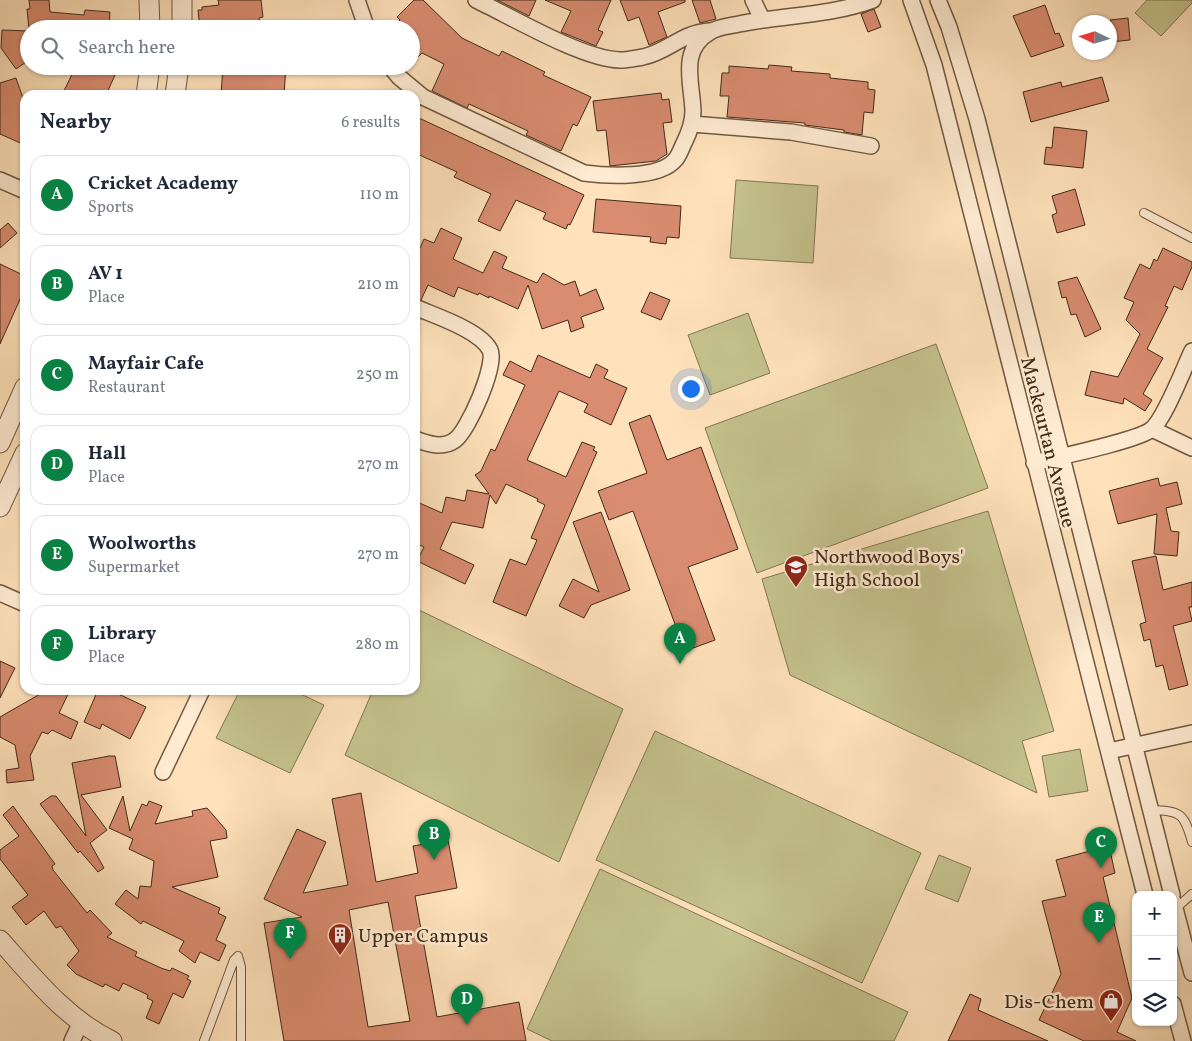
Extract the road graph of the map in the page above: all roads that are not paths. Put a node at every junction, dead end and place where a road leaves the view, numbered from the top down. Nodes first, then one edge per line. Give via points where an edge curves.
1 (149, 0) edge
2 (182, 0) edge
3 (357, 0) edge
4 (476, 0) edge
5 (753, 0) edge
6 (873, 0) edge
7 (911, 0) edge
8 (938, 0) edge
9 (762, 19) junction
10 (150, 20) edge
11 (182, 20) edge
12 (364, 20) edge
13 (711, 31) junction
14 (149, 75) edge
15 (178, 75) edge
16 (397, 75) edge
17 (147, 90) edge
18 (176, 90) edge
19 (415, 90) edge
20 (420, 94) edge
21 (692, 124) junction
22 (871, 146) dead end
23 (0, 180) edge
24 (20, 190) edge
25 (1144, 213) dead end
26 (1192, 238) edge
27 (420, 309) edge
28 (1192, 351) edge
29 (20, 398) edge
30 (1152, 429) junction
31 (420, 440) edge
32 (0, 443) edge
33 (1192, 448) edge
34 (1062, 456) junction
35 (1034, 463) junction
36 (20, 464) edge
37 (0, 507) edge
38 (0, 593) edge
39 (20, 602) edge
40 (200, 695) edge
41 (1192, 733) edge
42 (1133, 745) junction
43 (1109, 751) junction
44 (163, 772) dead end
45 (1150, 810) junction
46 (1192, 842) edge
47 (1144, 891) edge
48 (1170, 891) edge
49 (1192, 894) edge
50 (1177, 900) edge
51 (1177, 917) edge
52 (0, 940) edge
53 (1192, 973) edge
54 (1177, 1019) edge
55 (81, 1022) junction
56 (72, 1041) edge
57 (112, 1041) edge
58 (204, 1041) edge
59 (241, 1041) edge
60 (1183, 1041) edge

1 - 10 street
2 - 11 street
3 - 12 street
4 - 13 street via 558,40 620,60 646,56 695,32
5 - 9 street
6 - 9 street via 818,13
7 - 35 street, Mackeurtan Avenue via 934,65
8 - 34 street, Mackeurtan Avenue via 978,119
9 - 13 street
13 - 21 street via 698,42 690,58
14 - 17 street
15 - 18 street
16 - 19 street
20 - 21 street via 584,173 604,176 666,168 676,160
21 - 22 street via 791,132
23 - 24 street
25 - 26 lane
27 - 31 street via 484,341 491,351 492,363 485,385 456,440 444,444
28 - 30 street via 1168,404
29 - 32 street
30 - 33 street
30 - 34 street
34 - 35 street
34 - 42 street, Mackeurtan Avenue
35 - 43 street, Mackeurtan Avenue
36 - 37 street
38 - 39 street
40 - 44 street
41 - 42 street
42 - 43 street
42 - 45 street, Mackeurtan Avenue
43 - 47 street, Mackeurtan Avenue
45 - 46 lane via 1182,815
45 - 48 street, Mackeurtan Avenue
49 - 50 lane
51 - 53 street, Mackeurtan Avenue
52 - 55 street
54 - 60 street
55 - 56 street
55 - 57 street
58 - 59 lane via 238,956 241,967

